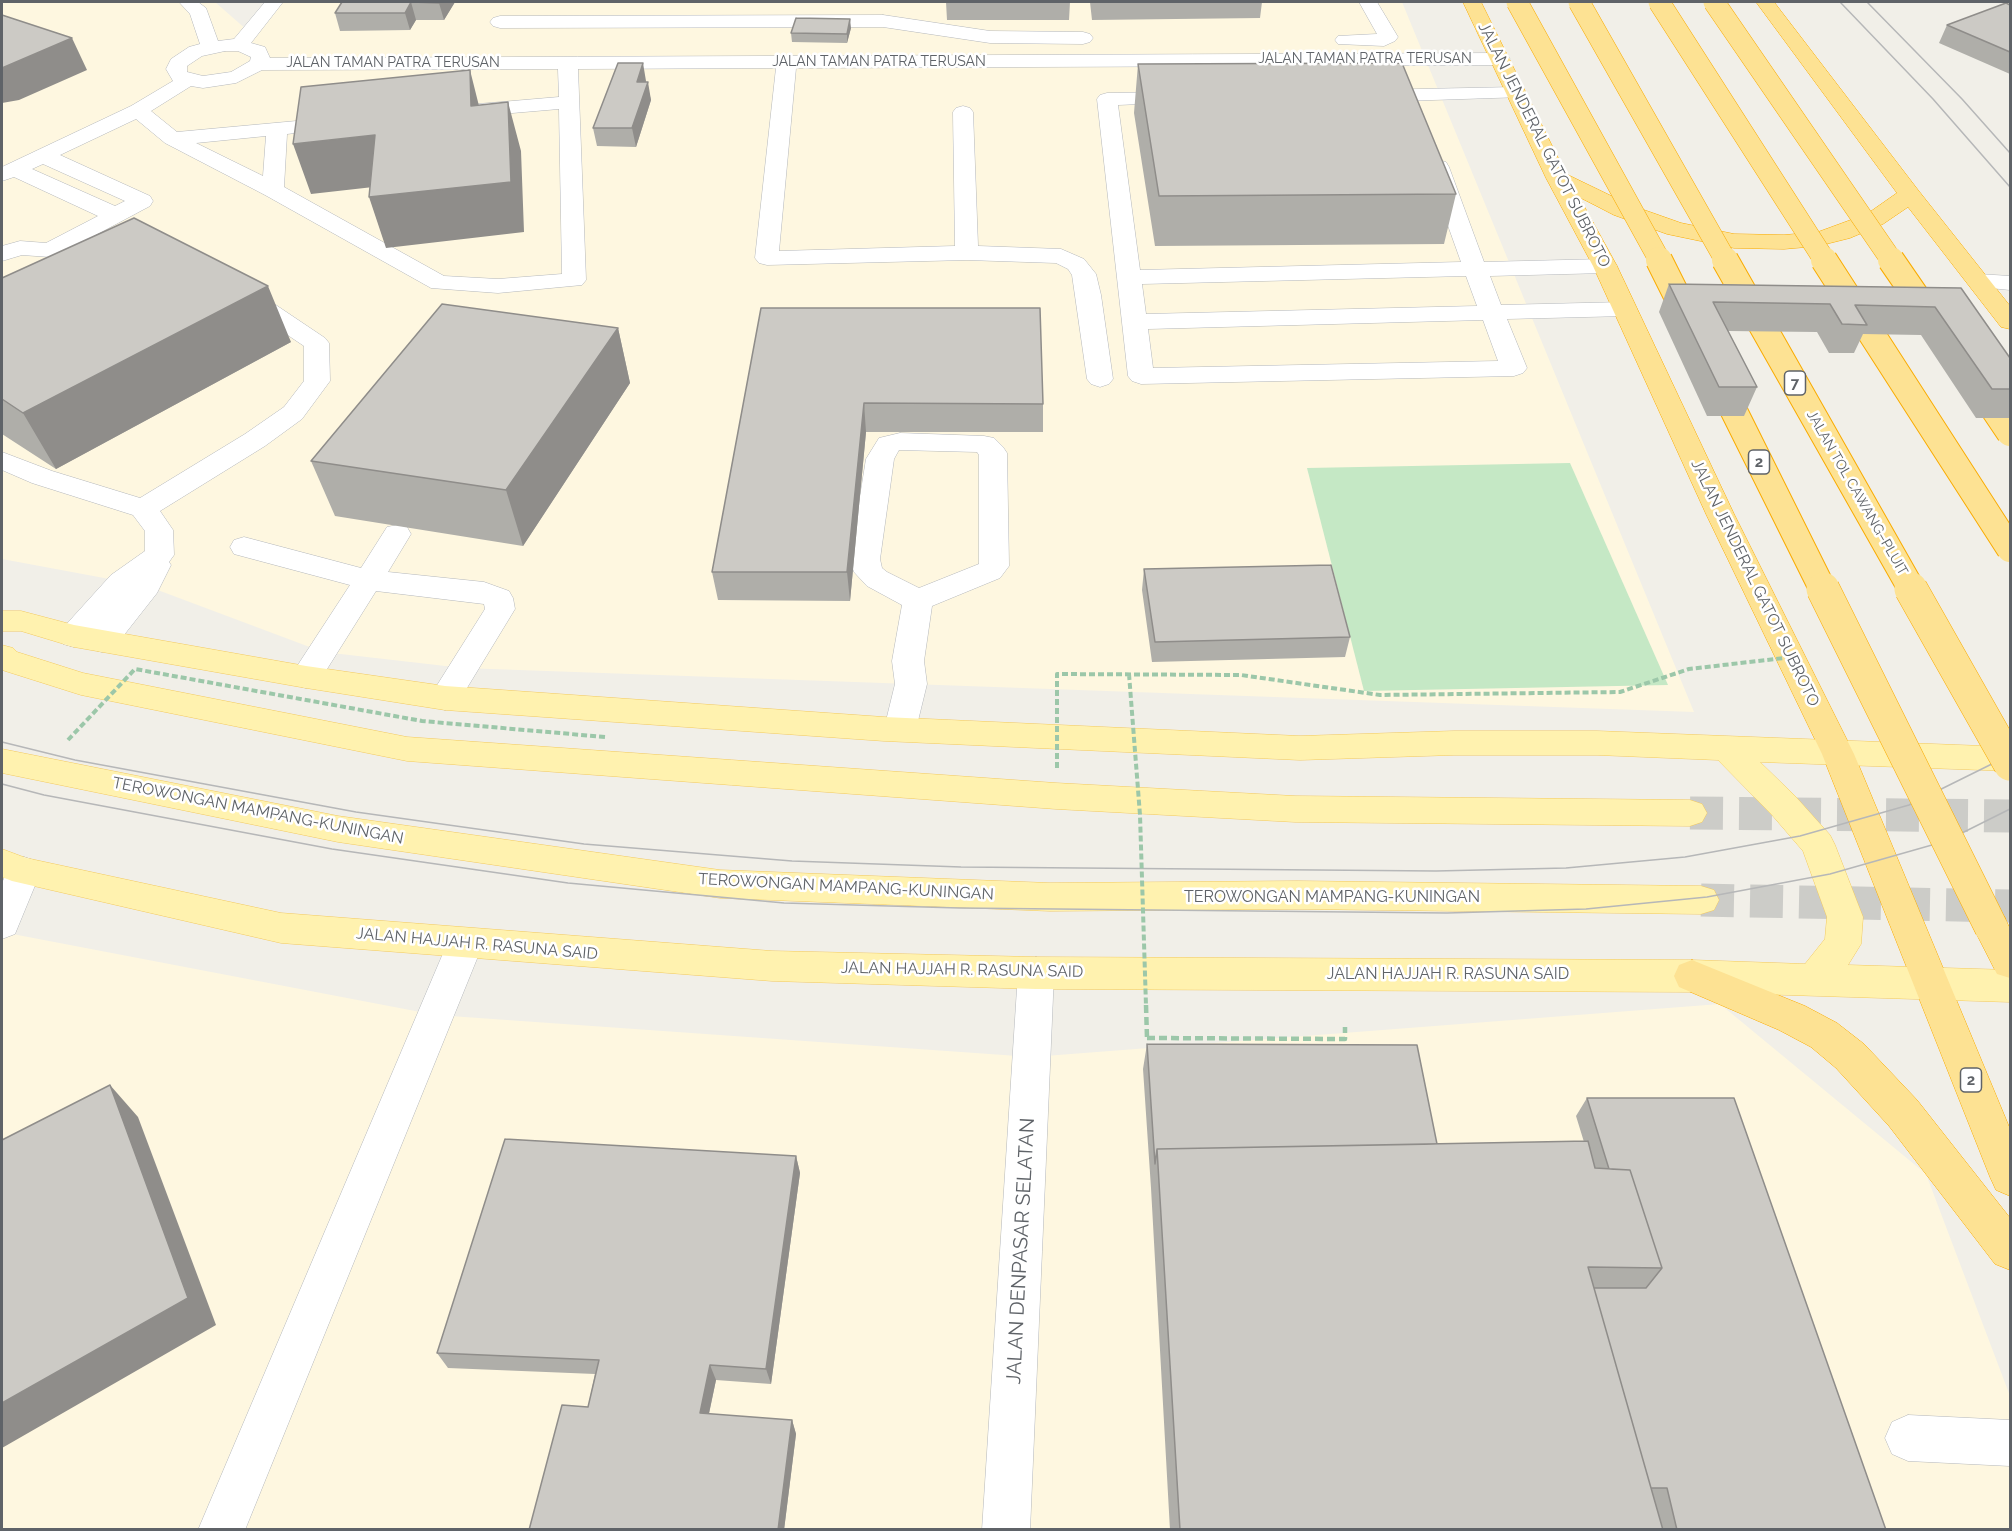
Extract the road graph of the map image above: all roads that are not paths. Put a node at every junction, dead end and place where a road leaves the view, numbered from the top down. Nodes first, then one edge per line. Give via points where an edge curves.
1 (189, 2) edge
2 (274, 2) edge
3 (514, 2) edge
4 (1368, 2) edge
5 (1472, 2) edge
6 (1518, 2) edge
7 (1579, 2) edge
8 (1659, 2) edge
9 (1714, 2) edge
10 (1766, 2) edge
11 (883, 11) edge
12 (489, 34) junction
13 (1096, 38) dead end
14 (1331, 40) dead end
15 (239, 45) junction
16 (211, 47) junction
17 (1500, 59) junction
18 (881, 61) junction
19 (787, 62) junction
20 (464, 63) junction
21 (568, 63) junction
22 (258, 64) junction
23 (188, 80) junction
24 (1516, 93) junction
25 (1354, 96) edge
26 (1201, 98) edge
27 (569, 102) junction
28 (138, 110) junction
29 (963, 112) dead end
30 (440, 114) edge
31 (359, 122) edge
32 (277, 129) junction
33 (172, 139) junction
34 (1431, 146) edge
35 (44, 156) junction
36 (8, 172) edge
37 (1557, 178) junction
38 (273, 190) junction
39 (1910, 195) junction
40 (115, 215) junction
41 (967, 253) junction
42 (2, 254) edge
43 (1605, 266) junction
44 (1475, 269) junction
45 (1129, 277) junction
46 (225, 281) edge
47 (1978, 281) junction
48 (2010, 283) edge
49 (1625, 309) junction
50 (1492, 313) junction
51 (1135, 322) junction
52 (2010, 322) edge
53 (1950, 345) edge
54 (1963, 364) edge
55 (1100, 379) dead end
56 (2010, 433) edge
57 (2, 460) edge
58 (143, 509) junction
59 (397, 534) edge
60 (244, 547) dead end
61 (2010, 549) edge
62 (368, 580) junction
63 (918, 600) junction
64 (2, 621) edge
65 (88, 638) junction
66 (2, 656) edge
67 (306, 677) junction
68 (445, 698) junction
69 (892, 729) junction
70 (1727, 749) junction
71 (1838, 754) junction
72 (2010, 759) edge
73 (2, 761) edge
74 (2010, 764) edge
75 (1690, 813) tunnel mouth
76 (13, 867) edge
77 (1701, 900) tunnel mouth
78 (2, 924) edge
79 (465, 944) junction
80 (2010, 963) edge
81 (1036, 973) junction
82 (1692, 976) junction
83 (1815, 979) junction
84 (1931, 982) junction
85 (2010, 986) edge
86 (2010, 1177) edge
87 (2010, 1250) edge
88 (1908, 1438) dead end
89 (2010, 1443) edge
90 (221, 1530) edge
91 (1006, 1530) edge

1 - 16 street via 200,12
2 - 15 street
3 - 12 street
4 - 14 street via 1388,38
5 - 17 highway, JALAN JENDERAL GATOT SUBROTO / 2
6 - 80 highway, 2, bridge via 1665,270
7 - 74 highway, JALAN TOL CAWANG–PLUIT / 7, bridge
8 - 61 highway, bridge
9 - 53 highway, bridge
10 - 39 highway
11 - 12 street
11 - 13 street via 990,37
11 - 18 street
12 - 20 street
15 - 16 street
15 - 22 street via 258,51
16 - 23 street via 178,63 179,75
17 - 18 street, JALAN TAMAN PATRA TERUSAN
17 - 24 highway, JALAN JENDERAL GATOT SUBROTO / 2
18 - 19 street, JALAN TAMAN PATRA TERUSAN
19 - 21 street, JALAN TAMAN PATRA TERUSAN
19 - 41 street via 767,258
20 - 21 street, JALAN TAMAN PATRA TERUSAN
20 - 22 street, JALAN TAMAN PATRA TERUSAN
21 - 27 street
22 - 23 street via 243,74 220,80
23 - 28 street
24 - 25 street via 1416,105
24 - 37 highway, JALAN JENDERAL GATOT SUBROTO / 2
26 - 45 street via 1107,99
27 - 30 street
27 - 38 street via 574,280 498,286 439,283
28 - 33 street
28 - 35 street
29 - 41 street
31 - 32 street
32 - 33 street
32 - 38 street
33 - 38 street
34 - 44 street
35 - 36 street
35 - 40 street via 142,201
36 - 40 street
37 - 39 highway via 1622,210 1664,225 1734,241 1784,242 1842,233 1875,219
37 - 43 highway, JALAN JENDERAL GATOT SUBROTO / 2
39 - 47 highway
40 - 42 street via 65,259 20,248
41 - 55 street via 1061,256 1076,264 1084,274 1089,295
43 - 44 street
43 - 49 highway, JALAN JENDERAL GATOT SUBROTO / 2
44 - 45 street
44 - 50 street
45 - 51 street
46 - 58 street via 316,343 317,381 292,413
47 - 48 street
47 - 52 highway
49 - 50 street
49 - 71 highway, JALAN JENDERAL GATOT SUBROTO / 2
50 - 51 street
50 - 51 street via 1514,368 1141,376
54 - 56 highway, bridge
57 - 58 street
58 - 65 street via 159,530 159,555 147,586
59 - 62 street
60 - 62 street
62 - 67 street
62 - 68 street via 484,592 498,598 500,609
63 - 63 street via 994,566 993,453 984,444 900,441 889,444 880,459 865,559 869,572 877,579
63 - 69 street via 908,661 911,684
64 - 65 main road via 21,621
65 - 67 main road
66 - 75 main road via 81,684 408,749 1259,807
67 - 68 main road
68 - 69 main road
69 - 70 main road via 1300,748 1597,743
70 - 71 main road
70 - 83 main road via 1818,845 1845,917 1843,944
71 - 72 main road
71 - 84 highway, JALAN JENDERAL GATOT SUBROTO / 2
73 - 77 main road, TEROWONGAN MAMPANG-KUNINGAN via 338,830 720,884 1050,897 1297,895
76 - 78 street
76 - 79 main road, JALAN HAJJAH R. RASUNA SAID via 281,928
79 - 81 main road, JALAN HAJJAH R. RASUNA SAID via 771,966
79 - 90 street
81 - 82 main road, JALAN HAJJAH R. RASUNA SAID
81 - 91 street, JALAN DENPASAR SELATAN
82 - 83 main road, JALAN HAJJAH R. RASUNA SAID
82 - 87 highway via 1792,1018 1824,1035 1850,1056 1902,1113
83 - 84 main road, JALAN HAJJAH R. RASUNA SAID
84 - 85 main road, JALAN HAJJAH R. RASUNA SAID
84 - 86 highway, JALAN JENDERAL GATOT SUBROTO / 2
88 - 89 street

